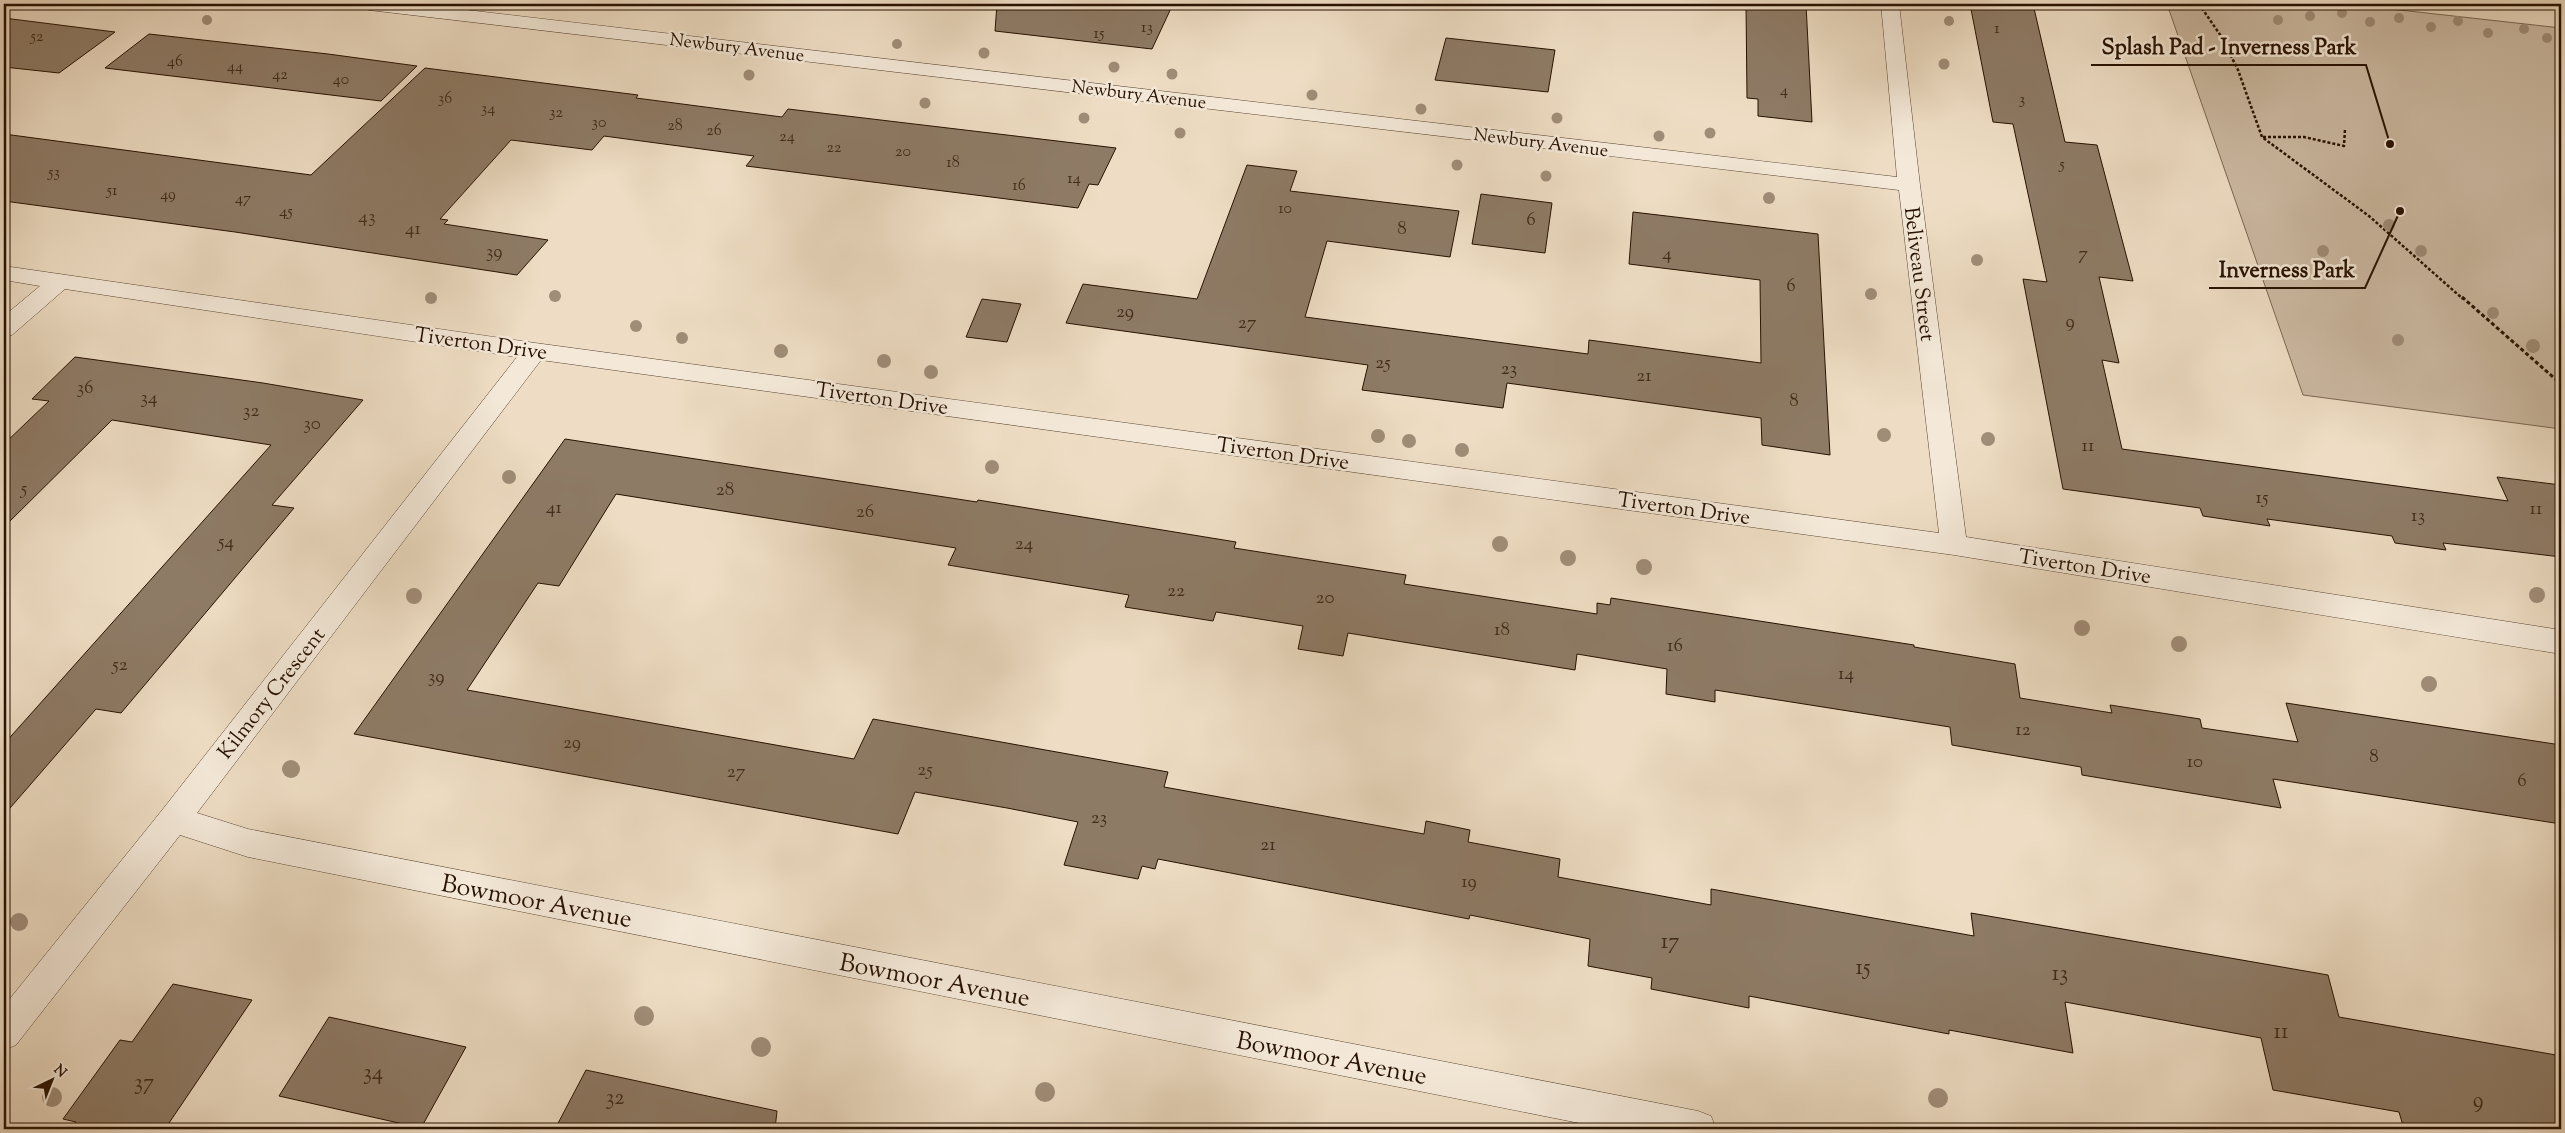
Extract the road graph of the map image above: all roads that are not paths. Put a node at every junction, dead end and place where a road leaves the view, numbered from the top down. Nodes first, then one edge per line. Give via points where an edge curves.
1 (369, 4) edge
2 (1890, 4) edge
3 (1909, 185) junction
4 (4, 273) edge
5 (60, 281) junction
6 (4, 329) edge
7 (535, 351) junction
8 (1954, 544) junction
9 (2561, 642) edge
10 (174, 818) junction
11 (4, 1033) edge
12 (1698, 1129) edge

1 - 3 street, Newbury Avenue
2 - 3 street, Beliveau Street
3 - 8 street, Beliveau Street
4 - 5 street, Tiverton Drive
5 - 6 street
5 - 7 street, Tiverton Drive
7 - 8 street, Tiverton Drive
7 - 10 street, Kilmory Crescent
8 - 9 street, Tiverton Drive
10 - 11 street, Kilmory Crescent
10 - 12 street, Bowmoor Avenue via 248,844

